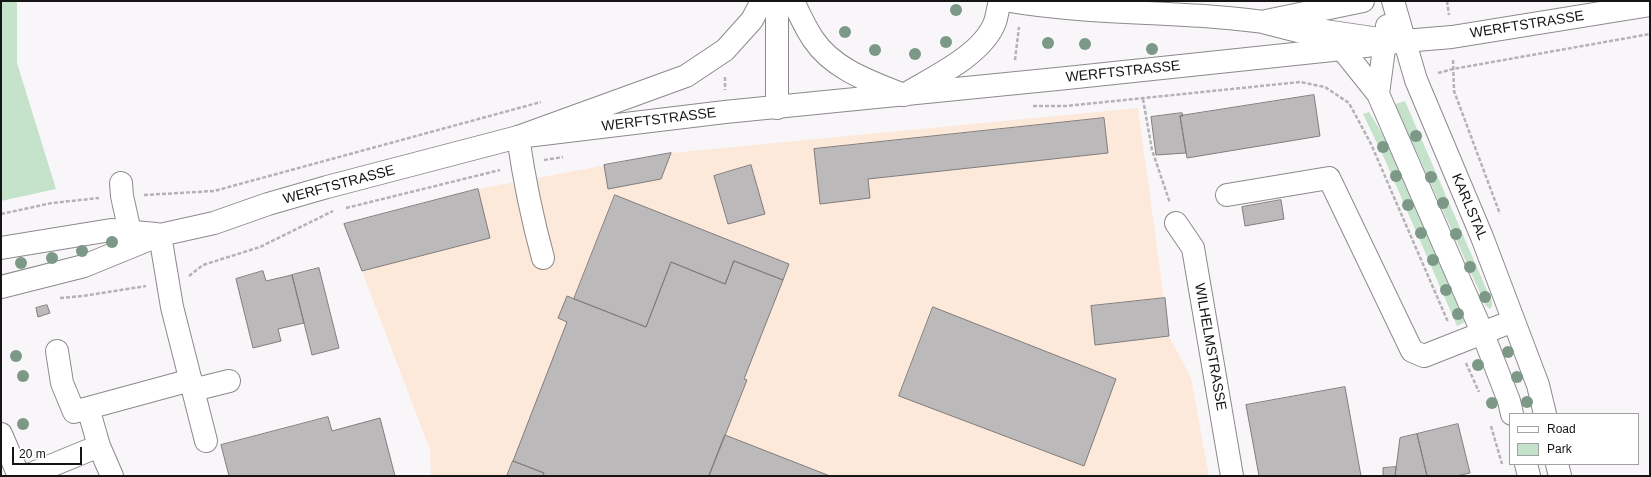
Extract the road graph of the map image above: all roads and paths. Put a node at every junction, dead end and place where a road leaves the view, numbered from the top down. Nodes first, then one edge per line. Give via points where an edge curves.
1 (762, 1) edge
2 (777, 1) edge
3 (793, 1) edge
4 (1000, 1) edge
5 (1363, 1) edge
6 (1392, 1) edge
7 (1017, 2) edge
8 (1650, 5) edge
9 (1263, 22) junction
10 (1650, 34) edge
11 (1391, 42) junction
12 (1342, 49) junction
13 (725, 50) junction
14 (1416, 80) junction
15 (1012, 83) junction
16 (1378, 94) junction
17 (904, 95) junction
18 (1143, 99) junction
19 (542, 102) dead end
20 (1349, 103) junction
21 (1031, 106) dead end
22 (777, 108) junction
23 (725, 112) junction
24 (518, 137) junction
25 (568, 156) dead end
26 (522, 165) junction
27 (121, 183) dead end
28 (214, 191) dead end
29 (1226, 195) dead end
30 (1176, 223) joint
31 (130, 232) junction
32 (160, 235) junction
33 (1, 248) edge
34 (543, 258) dead end
35 (168, 283) junction
36 (1, 287) edge
37 (53, 298) dead end
38 (1514, 321) junction
39 (1483, 334) junction
40 (1457, 343) junction
41 (56, 351) dead end
42 (229, 381) dead end
43 (192, 385) junction
44 (1479, 393) dead end
45 (88, 408) junction
46 (1512, 413) edge
47 (1545, 413) edge
48 (1490, 422) dead end
49 (1, 434) edge
50 (206, 441) dead end
51 (99, 446) junction
52 (1, 454) edge
53 (1526, 465) edge
54 (1557, 465) edge
55 (1503, 468) dead end
56 (19, 476) edge
57 (26, 476) edge
58 (112, 476) edge
59 (1232, 476) edge
60 (1529, 476) edge
61 (1560, 476) edge

1 - 13 main road, WERFTSTRASSE via 752,20
2 - 22 main road
3 - 17 main road, WERFTSTRASSE via 814,41 834,62 860,77
4 - 17 main road via 995,23 985,40 968,56
5 - 9 main road, WERFTSTRASSE
6 - 11 main road, KARLSTAL
7 - 9 main road, WERFTSTRASSE via 1061,8
7 - 15 path via 1019,27
8 - 11 main road, WERFTSTRASSE via 1452,37
9 - 11 main road, WERFTSTRASSE
9 - 12 main road, WERFTSTRASSE via 1306,33
10 - 14 path via 1453,69
11 - 12 main road, WERFTSTRASSE
11 - 14 main road, KARLSTAL
11 - 16 main road, KARLSTAL
12 - 15 main road, WERFTSTRASSE
12 - 16 main road
13 - 23 path
13 - 24 main road, WERFTSTRASSE via 686,76
14 - 38 main road, KARLSTAL
15 - 17 main road, WERFTSTRASSE
16 - 20 path
16 - 39 main road
17 - 22 main road, WERFTSTRASSE
18 - 20 path via 1300,82 1324,87
18 - 21 path via 1066,106
18 - 30 path via 1152,150
19 - 28 path
20 - 40 path via 1372,144
22 - 23 main road, WERFTSTRASSE
23 - 24 main road, WERFTSTRASSE
24 - 26 main road
24 - 32 main road, WERFTSTRASSE via 327,187 214,223
25 - 26 path
26 - 34 main road
26 - 35 path via 332,211 260,247 203,265 186,278
27 - 31 main road
29 - 40 main road via 1329,178 1412,351 1424,356
30 - 59 main road, WILHELMSTRASSE via 1193,248
31 - 32 main road, WERFTSTRASSE
31 - 33 main road, WERFTSTRASSE via 111,230
32 - 35 main road
32 - 36 main road, WERFTSTRASSE via 84,266
35 - 37 path
35 - 43 main road
38 - 39 main road
38 - 47 main road, KARLSTAL via 1538,385
39 - 40 main road
39 - 46 main road
40 - 44 path
41 - 45 main road via 62,383 74,412
42 - 43 main road
43 - 45 main road
43 - 50 main road
45 - 51 main road
48 - 55 path
49 - 56 main road
51 - 57 main road
51 - 58 main road
52 - 56 main road
53 - 60 main road
54 - 61 main road

